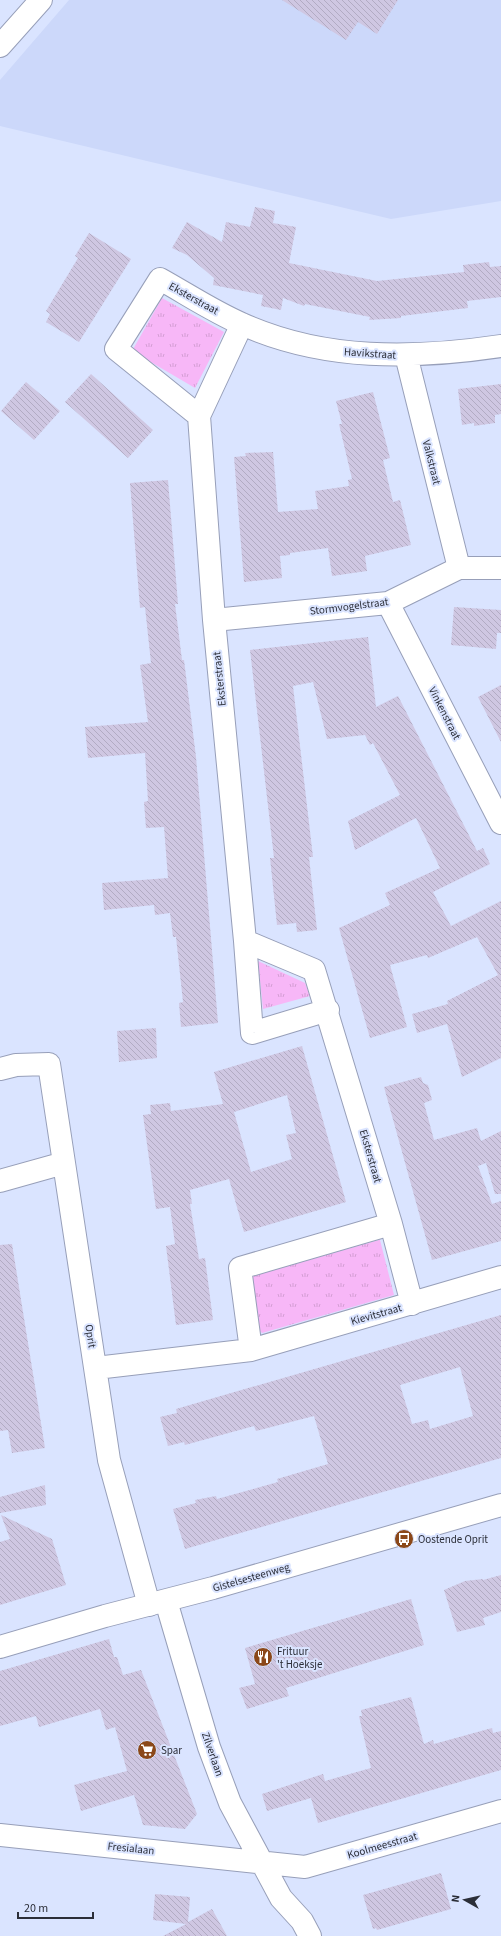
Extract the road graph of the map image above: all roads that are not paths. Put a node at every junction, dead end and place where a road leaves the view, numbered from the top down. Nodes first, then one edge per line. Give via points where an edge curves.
1 (41, 0) edge
2 (0, 46) edge
3 (242, 324) junction
4 (501, 346) edge
5 (406, 355) junction
6 (199, 416) junction
7 (459, 568) junction
8 (501, 568) edge
9 (388, 603) junction
10 (214, 620) junction
11 (501, 823) edge
12 (245, 941) junction
13 (328, 1010) junction
14 (0, 1070) edge
15 (64, 1163) junction
16 (0, 1181) edge
17 (391, 1224) junction
18 (501, 1277) edge
19 (412, 1304) junction
20 (251, 1350) junction
21 (96, 1368) junction
22 (501, 1506) edge
23 (158, 1603) junction
24 (0, 1646) edge
25 (501, 1811) edge
26 (0, 1835) edge
27 (261, 1862) junction
28 (281, 1898) junction
29 (294, 1936) edge
30 (310, 1936) edge

1 - 2 main road
3 - 5 main road, Havikstraat via 296,343 356,354
3 - 6 main road, Eksterstraat
3 - 6 main road, Eksterstraat via 160,279 116,349
4 - 5 main road, Havikstraat
5 - 7 main road, Valkstraat
6 - 10 main road, Eksterstraat
7 - 8 main road, Stormvogelstraat
7 - 9 main road, Stormvogelstraat
9 - 10 main road, Stormvogelstraat
9 - 11 main road, Vinkenstraat
10 - 12 main road, Eksterstraat
12 - 13 main road, Eksterstraat via 314,970
12 - 13 main road, Eksterstraat via 252,1033
13 - 17 main road, Eksterstraat
14 - 15 main road, Oprit via 16,1065 49,1064
15 - 16 main road
15 - 21 main road, Oprit
17 - 19 main road, Eksterstraat
17 - 20 main road via 240,1268
18 - 19 main road, Kievitstraat
19 - 20 main road, Kievitstraat
20 - 21 main road, Kievitstraat
21 - 23 main road, Oprit via 110,1460
22 - 23 main road, Gistelsesteenweg
23 - 24 main road, Gistelsesteenweg
23 - 27 main road, Zilverlaan via 230,1803
25 - 27 main road, Koolmeesstraat via 305,1867
26 - 27 main road, Fresialaan
27 - 28 main road, Zilverlaan
28 - 29 main road, Zilverlaan
28 - 30 main road, Zilverlaan via 302,1921

